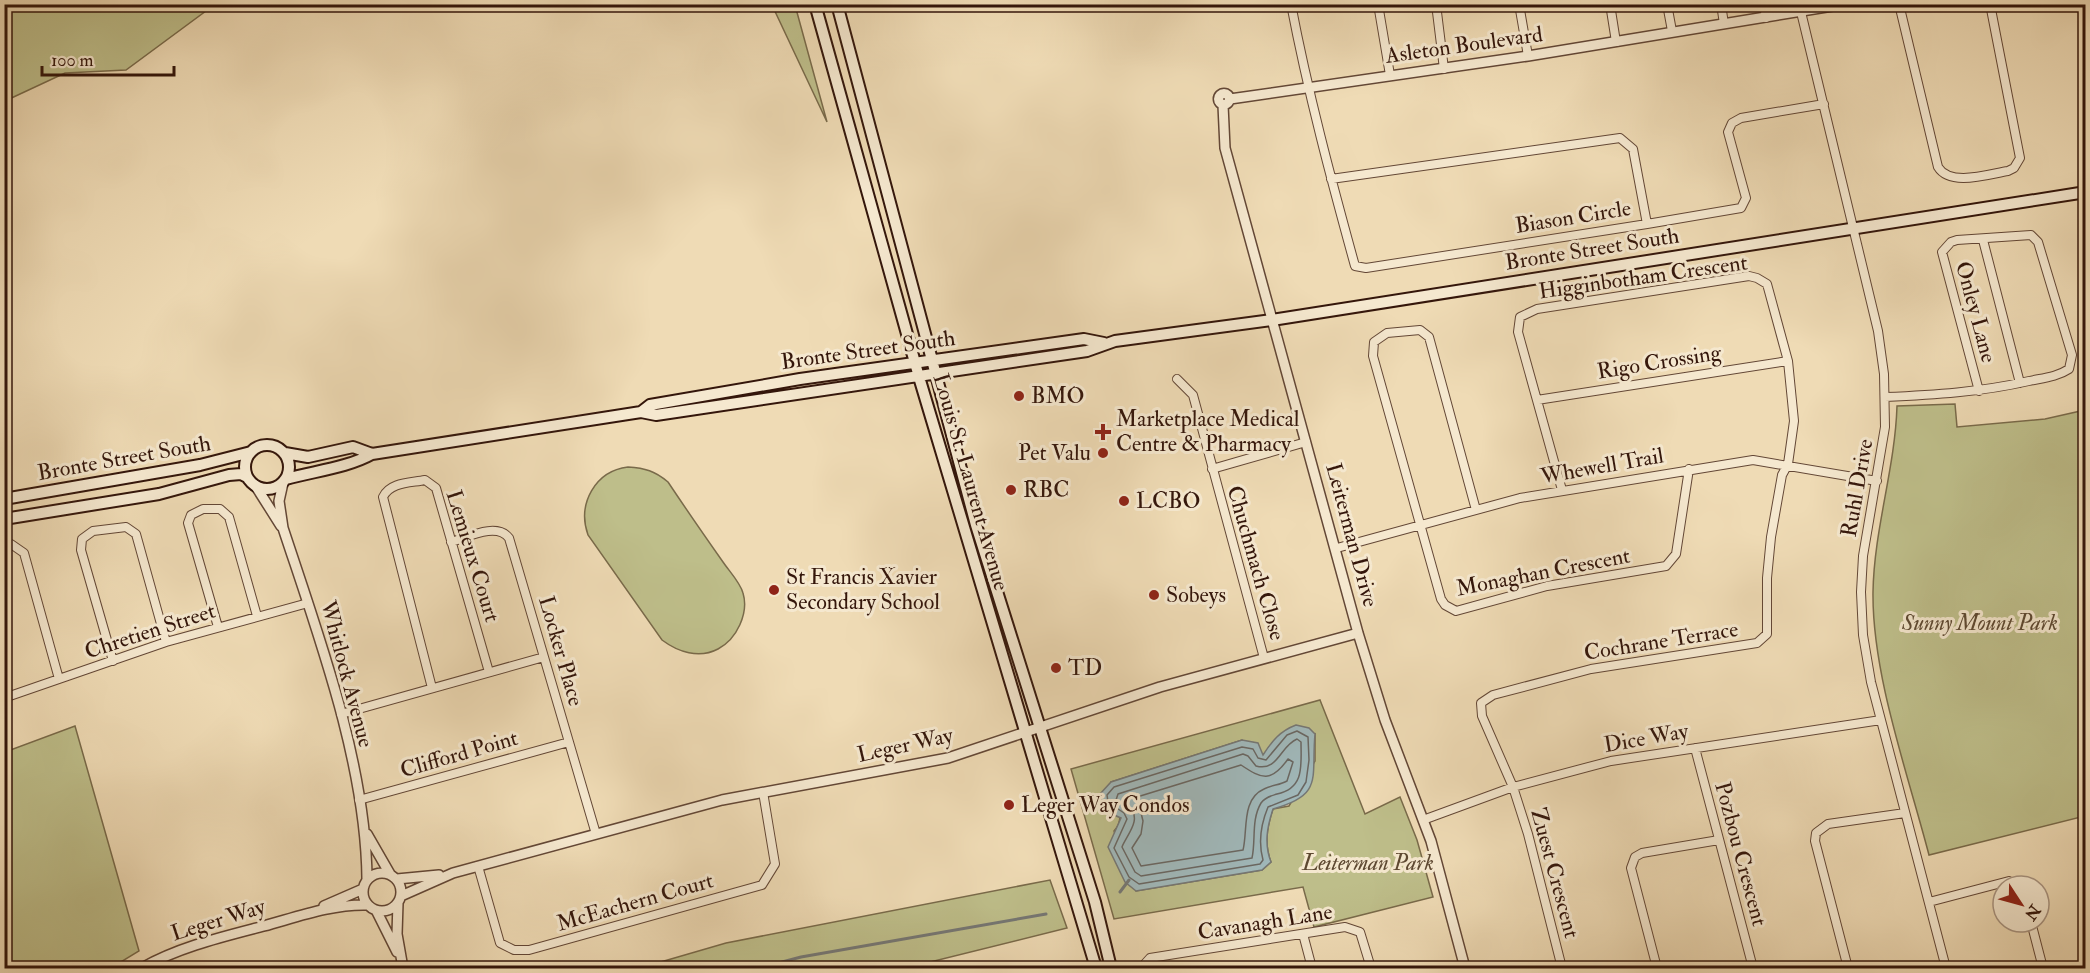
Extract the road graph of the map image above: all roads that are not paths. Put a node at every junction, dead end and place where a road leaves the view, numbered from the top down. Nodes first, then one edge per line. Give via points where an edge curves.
1 (815, 4) edge
2 (837, 4) edge
3 (1291, 4) edge
4 (1378, 4) edge
5 (1436, 4) edge
6 (1519, 4) edge
7 (1610, 4) edge
8 (1667, 4) edge
9 (1721, 4) edge
10 (1764, 4) edge
11 (1845, 4) edge
12 (1899, 4) edge
13 (1990, 4) edge
14 (1801, 12) junction
15 (1766, 18) junction
16 (1724, 24) junction
17 (1672, 32) junction
18 (1616, 42) junction
19 (1528, 56) junction
20 (1444, 69) junction
21 (1390, 75) junction
22 (1307, 88) junction
23 (1226, 102) joint
24 (1824, 104) junction
25 (1331, 179) junction
26 (2085, 192) edge
27 (1647, 224) junction
28 (1853, 227) junction
29 (1983, 240) junction
30 (1272, 320) junction
31 (1104, 343) junction
32 (933, 359) junction
33 (1788, 361) junction
34 (915, 362) junction
35 (937, 374) junction
36 (919, 377) junction
37 (1177, 379) dead end
38 (2020, 383) junction
39 (1979, 391) junction
40 (1885, 397) junction
41 (1537, 400) junction
42 (641, 412) junction
43 (1306, 442) junction
44 (251, 453) junction
45 (285, 453) junction
46 (372, 454) junction
47 (1788, 464) junction
48 (1212, 469) junction
49 (1689, 469) junction
50 (251, 481) junction
51 (284, 481) junction
52 (1877, 481) junction
53 (1562, 490) junction
54 (4, 499) edge
55 (1476, 510) junction
56 (4, 519) edge
57 (1421, 525) junction
58 (283, 528) junction
59 (452, 542) junction
60 (4, 545) edge
61 (1337, 548) junction
62 (308, 603) junction
63 (257, 616) junction
64 (218, 627) junction
65 (1358, 633) junction
66 (166, 642) junction
67 (544, 657) junction
68 (1264, 658) junction
69 (113, 661) junction
70 (489, 672) junction
71 (59, 680) junction
72 (432, 688) junction
73 (5, 697) edge
74 (341, 714) junction
75 (1881, 720) junction
76 (1038, 729) junction
77 (1024, 734) junction
78 (569, 742) junction
79 (1695, 748) junction
80 (1513, 788) junction
81 (763, 792) junction
82 (359, 800) junction
83 (1905, 813) junction
84 (1424, 820) junction
85 (366, 832) junction
86 (596, 834) junction
87 (1719, 840) junction
88 (478, 866) junction
89 (453, 873) junction
90 (393, 876) junction
91 (367, 879) junction
92 (1991, 886) edge
93 (363, 889) junction
94 (400, 900) junction
95 (1929, 902) junction
96 (367, 904) junction
97 (376, 910) junction
98 (308, 914) junction
99 (1303, 934) junction
100 (2034, 934) edge
101 (159, 964) edge
102 (402, 964) edge
103 (142, 969) edge
104 (1096, 969) edge
105 (1111, 969) edge
106 (1142, 969) edge
107 (1312, 969) edge
108 (1371, 969) edge
109 (1465, 969) edge
110 (1562, 969) edge
111 (1657, 969) edge
112 (1753, 969) edge
113 (1848, 969) edge
114 (1946, 969) edge
115 (2043, 969) edge

1 - 34 main road, Louis St. Laurent Avenue
2 - 32 main road, Louis St. Laurent Avenue
3 - 22 street, Biason Circle
4 - 21 street
5 - 20 street
6 - 19 street
7 - 18 street
8 - 17 street
9 - 16 street
10 - 15 street
11 - 14 street, Asleton Boulevard
12 - 13 street via 1938,167 1953,178 2008,171 2020,158
14 - 15 street, Asleton Boulevard
14 - 24 street, Ruhl Drive
15 - 16 street, Asleton Boulevard
16 - 17 street, Asleton Boulevard
17 - 18 street, Asleton Boulevard
18 - 19 street, Asleton Boulevard
19 - 20 street, Asleton Boulevard
20 - 21 street, Asleton Boulevard
21 - 22 street, Asleton Boulevard
22 - 23 street, Asleton Boulevard
22 - 25 street, Biason Circle
23 - 30 street, Leiterman Drive via 1226,148
24 - 27 street via 1741,118 1732,123 1728,132 1746,198 1741,208
24 - 28 street, Ruhl Drive
25 - 27 street, Biason Circle via 1620,138 1632,149
25 - 27 street, Biason Circle via 1354,266 1360,268
26 - 28 main road, Bronte Street South
28 - 30 main road, Bronte Street South
28 - 40 street, Ruhl Drive via 1878,330
29 - 38 street
29 - 38 street via 2024,235 2038,242 2072,355 2069,369 2062,374
29 - 39 street, Onley Lane via 1951,242 1942,252
30 - 31 main road, Bronte Street South
30 - 43 street, Leiterman Drive
31 - 32 main road, Bronte Street South via 1084,339
31 - 35 main road, Bronte Street South via 1087,351
32 - 34 main road, Bronte Street South
32 - 35 main road, Louis St. Laurent Avenue
33 - 41 street, Rigo Crossing
33 - 41 street, Higginbotham Crescent via 1767,284 1749,276 1527,312 1517,324
33 - 47 street, Higginbotham Crescent via 1794,421
34 - 36 main road, Louis St. Laurent Avenue
34 - 42 main road, Bronte Street South via 650,405
35 - 36 main road, Bronte Street South
35 - 76 main road, Louis St. Laurent Avenue via 976,525
36 - 42 main road, Bronte Street South via 656,415
36 - 77 main road, Louis St. Laurent Avenue
37 - 48 street, Chuchmach Close via 1193,395
38 - 39 street
39 - 40 street
40 - 52 street, Ruhl Drive
41 - 53 street, Higginbotham Crescent
42 - 46 main road, Bronte Street South
43 - 48 street
43 - 61 street, Leiterman Drive
44 - 45 main road via 266,445
44 - 50 main road via 246,460
44 - 54 main road, Bronte Street South
45 - 46 main road, Bronte Street South via 308,457 353,447
45 - 51 main road via 290,465
46 - 51 main road, Bronte Street South via 357,462
47 - 49 street, Whewell Trail via 1753,460
47 - 52 street, Whewell Trail
47 - 80 street, Cochrane Terrace via 1782,475 1771,537 1767,634 1763,640 1592,669 1486,697 1481,703 1482,716
48 - 68 street, Chuchmach Close
49 - 53 street, Whewell Trail
49 - 57 street, Monaghan Crescent via 1676,554 1666,566 1547,586 1456,611 1441,599
50 - 51 main road via 269,490
50 - 56 main road, Bronte Street South via 241,474 230,475 159,494
50 - 58 street, Whitlock Avenue
51 - 58 street, Whitlock Avenue via 279,501
52 - 75 street, Ruhl Drive via 1863,556 1861,592 1863,635
53 - 55 street, Whewell Trail
55 - 57 street, Whewell Trail
55 - 57 street via 1429,338 1420,330 1387,333 1374,342 1371,350
57 - 61 street, Whewell Trail
58 - 62 street, Whitlock Avenue
59 - 67 street, Locker Place via 497,530 509,538
59 - 70 street, Lemieux Court
59 - 72 street, Lemieux Court via 436,488 425,480 386,490 383,497
60 - 71 street via 11,544 24,553
61 - 65 street, Leiterman Drive
62 - 63 street, Chretien Street
62 - 74 street, Whitlock Avenue
63 - 64 street, Chretien Street
63 - 64 street via 229,517 220,508 202,509 191,515 188,523
64 - 66 street, Chretien Street
65 - 68 street, Leger Way
65 - 84 street, Leiterman Drive via 1385,720
66 - 69 street, Chretien Street
66 - 69 street via 136,534 126,527 93,531 82,539 81,550
67 - 70 street
67 - 78 street, Locker Place
68 - 76 street, Leger Way via 1160,687
69 - 71 street, Chretien Street
70 - 72 street
71 - 73 street, Chretien Street
72 - 74 street
74 - 82 street, Whitlock Avenue
75 - 79 street, Dice Way
75 - 83 street, Ruhl Drive
76 - 77 street, Leger Way
76 - 105 main road, Louis St. Laurent Avenue via 1095,902
77 - 81 street, Leger Way via 948,758
77 - 104 main road, Louis St. Laurent Avenue
78 - 82 street, Clifford Point
78 - 86 street, Locker Place
79 - 80 street, Dice Way via 1611,761
79 - 87 street, Pozbou Crescent
80 - 84 street, Dice Way
80 - 110 street, Zuest Crescent
81 - 86 street, Leger Way
81 - 88 street, McEachern Court via 776,864 762,885 530,950 514,950 500,943
82 - 85 street, Whitlock Avenue
83 - 95 street, Ruhl Drive
83 - 113 street via 1828,824 1816,833
84 - 109 street, Leiterman Drive
85 - 90 street, Whitlock Avenue
85 - 91 street, Whitlock Avenue
86 - 88 street, Leger Way
87 - 111 street via 1642,853 1632,862
87 - 112 street, Pozbou Crescent
88 - 89 street, Leger Way
89 - 90 street, Leger Way
89 - 94 street, Leger Way
90 - 91 street via 378,873
90 - 94 street
91 - 93 street
92 - 95 street
93 - 96 street
93 - 98 street, Leger Way
94 - 97 street via 388,910
94 - 102 street via 397,934
95 - 114 street, Ruhl Drive
96 - 97 street
96 - 98 street, Leger Way
97 - 102 street
98 - 101 street, Leger Way via 207,942
99 - 106 street, Cavanagh Lane via 1150,958
99 - 107 street
99 - 108 street, Cavanagh Lane via 1345,927 1357,929 1363,937
100 - 115 street
101 - 103 street, Leger Way

